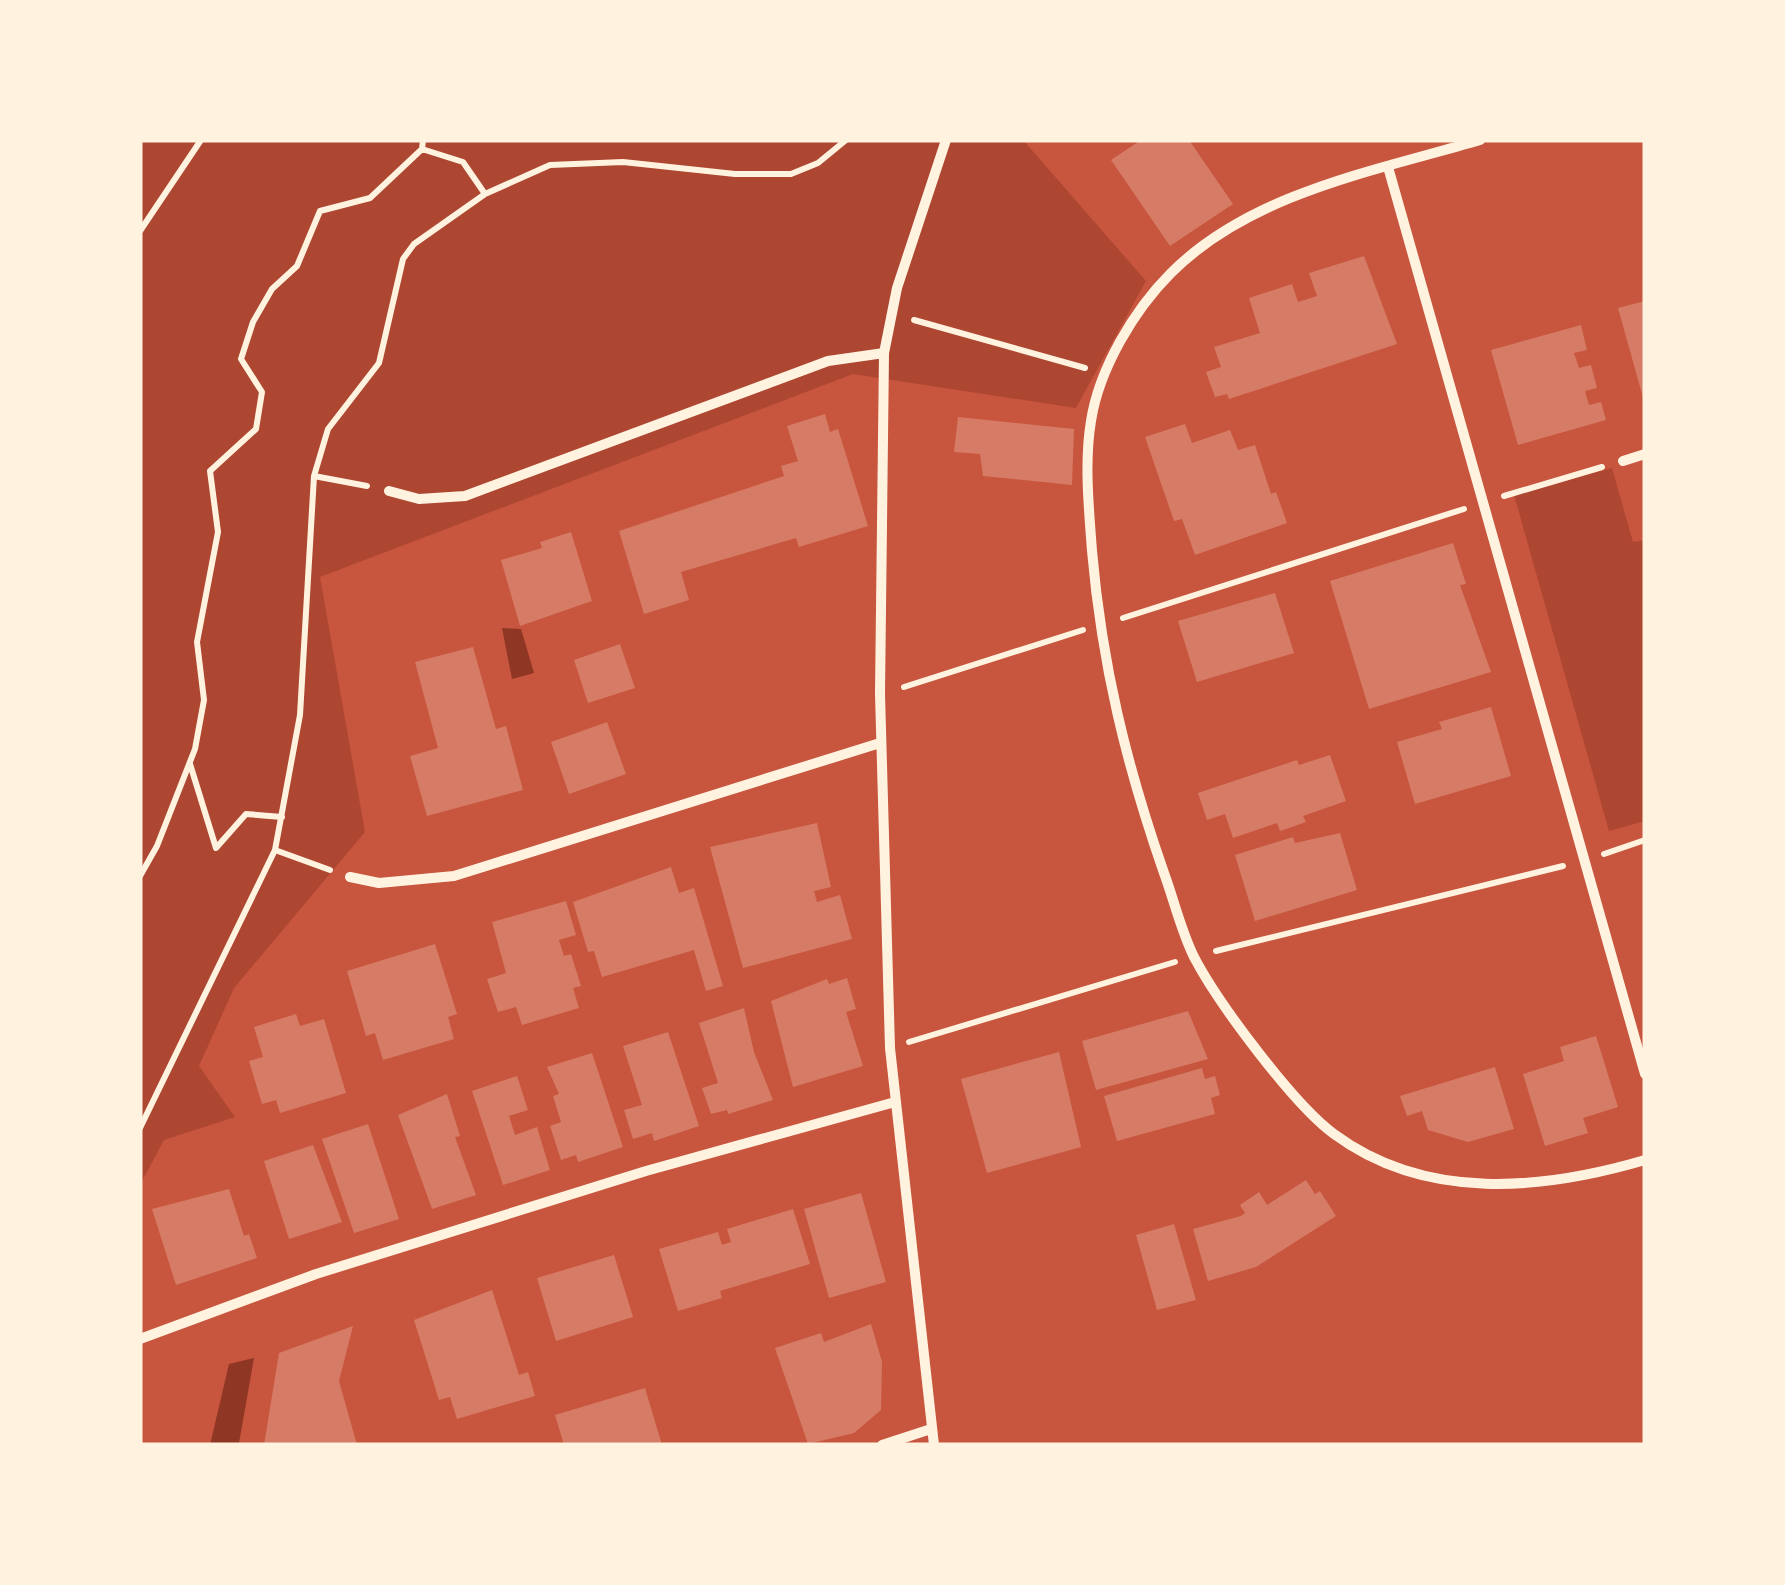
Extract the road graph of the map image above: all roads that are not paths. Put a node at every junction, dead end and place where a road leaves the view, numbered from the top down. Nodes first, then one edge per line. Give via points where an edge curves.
1 (946, 140) edge
2 (1480, 140) edge
3 (1388, 167) junction
4 (884, 352) junction
5 (1645, 454) edge
6 (1623, 460) road end
7 (389, 490) road end
8 (880, 743) junction
9 (350, 878) road end
10 (1645, 1074) edge
11 (894, 1102) junction
12 (1645, 1160) edge
13 (140, 1339) edge
14 (931, 1428) junction
15 (882, 1445) edge
16 (934, 1445) edge

1 - 4 street via 897,288
2 - 3 street
3 - 10 street
3 - 12 street via 1267,209 1208,240 1151,297 1106,374 1091,421 1088,502 1098,626 1128,770 1194,956 1264,1060 1334,1134 1405,1170 1475,1185 1584,1178
4 - 7 street via 828,361 466,496 419,499
4 - 8 street
5 - 6 street
8 - 9 street via 454,876 379,883
8 - 11 street
11 - 13 street via 334,1268
11 - 14 street
14 - 15 street
14 - 16 street

